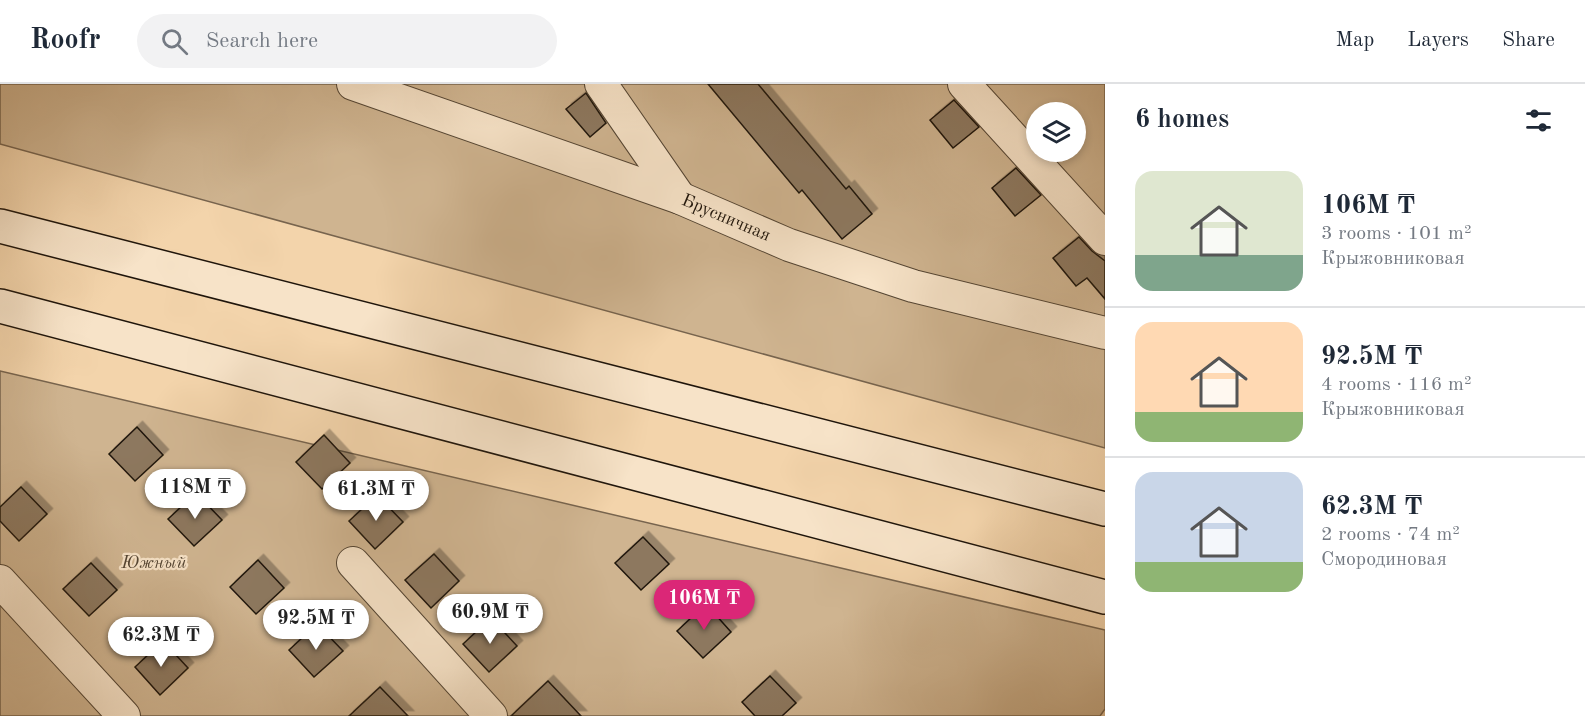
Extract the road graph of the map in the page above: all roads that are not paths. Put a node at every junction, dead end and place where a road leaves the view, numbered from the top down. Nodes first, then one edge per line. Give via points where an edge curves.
1 (352, 84) edge
2 (601, 84) edge
3 (964, 84) edge
4 (680, 198) junction
5 (0, 226) edge
6 (1105, 239) edge
7 (0, 306) edge
8 (1105, 333) edge
9 (1105, 509) edge
10 (353, 563) dead end
11 (0, 581) edge
12 (1105, 597) edge
13 (124, 716) edge
14 (491, 716) edge

1 - 4 street, Брусничная
2 - 4 street
3 - 6 street
4 - 8 street, Брусничная via 789,245 913,286
5 - 9 main road
7 - 12 main road
10 - 14 street
11 - 13 street

